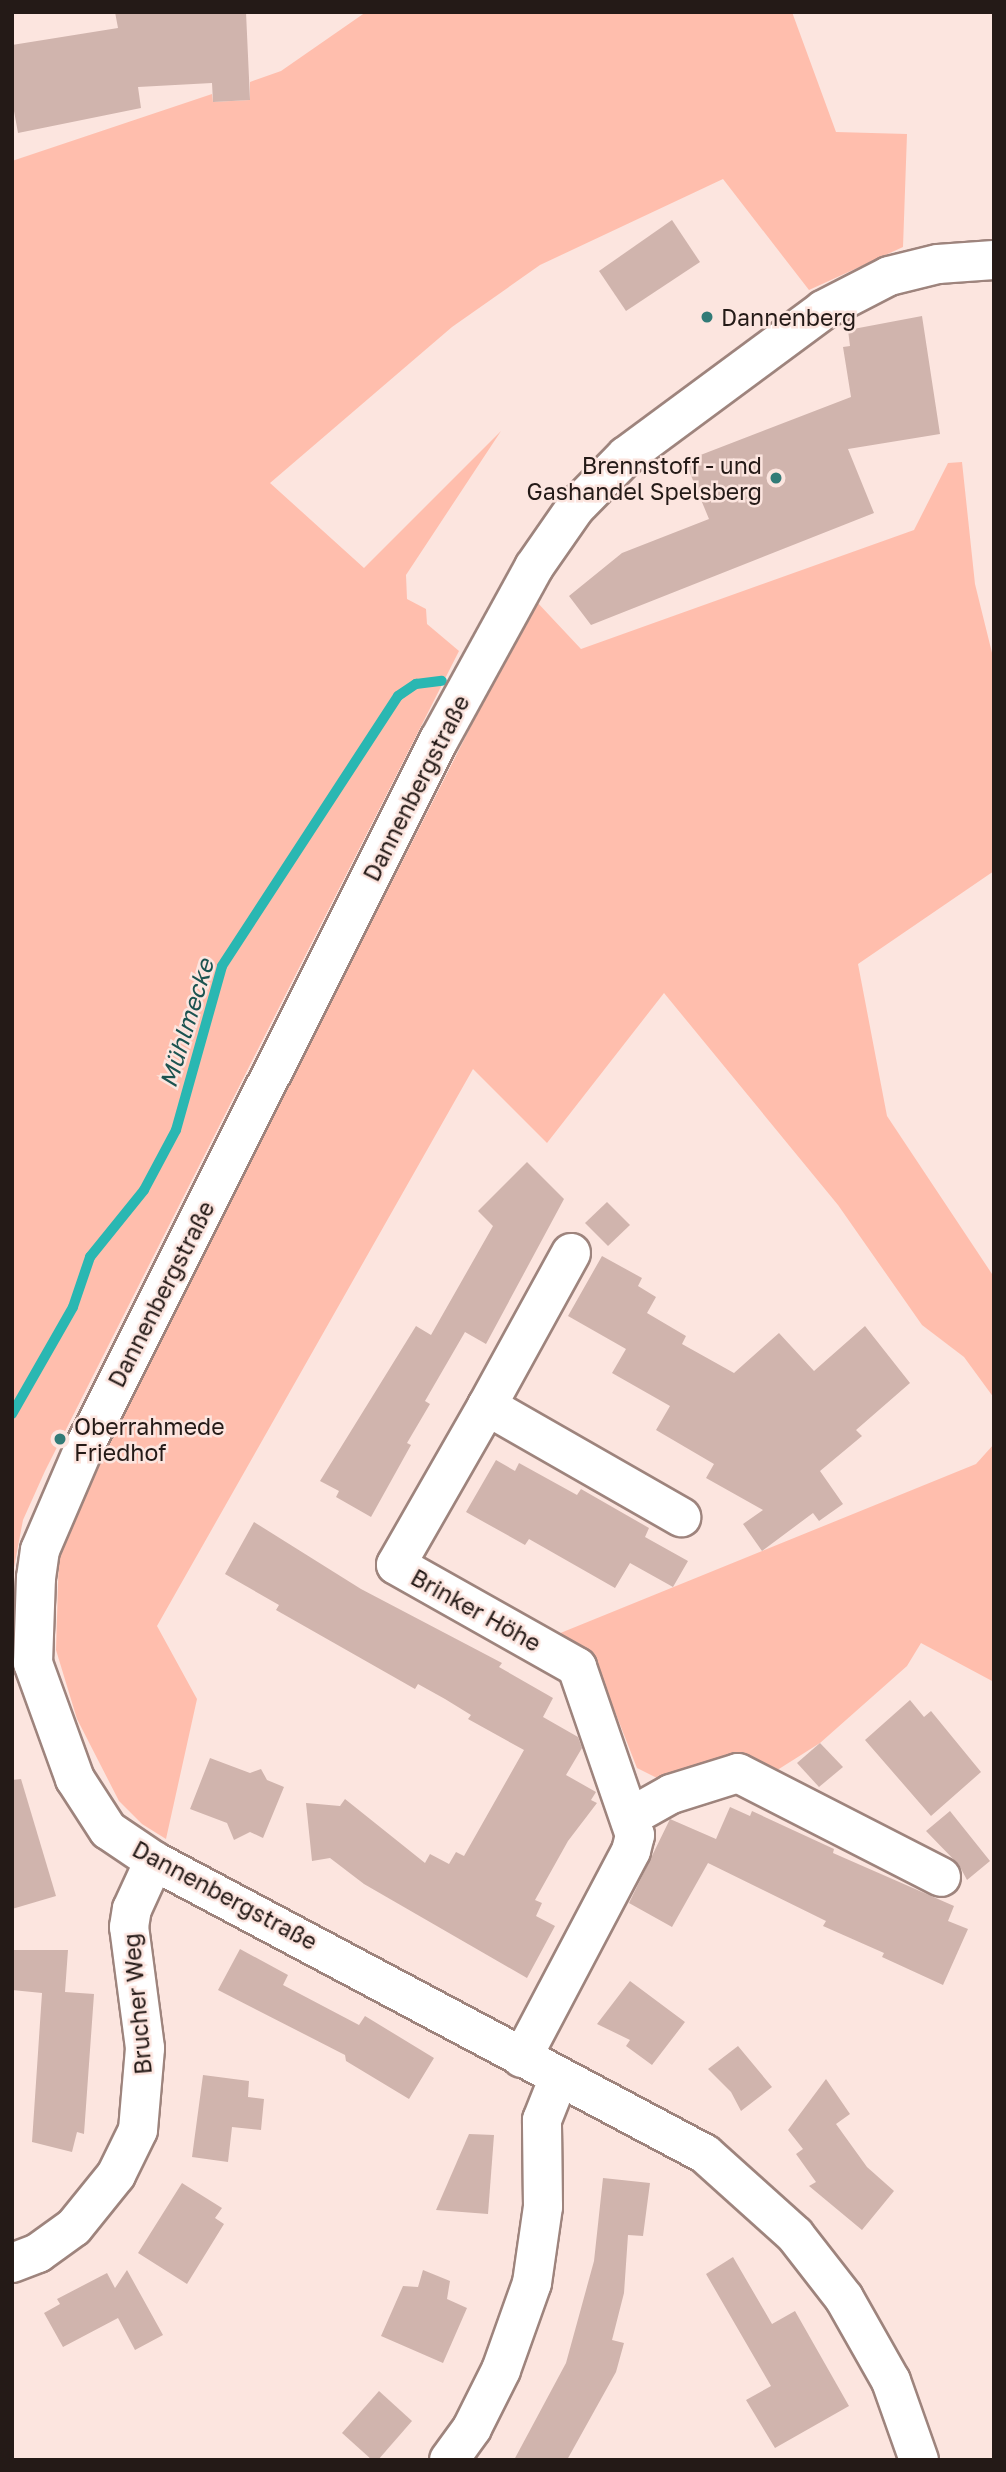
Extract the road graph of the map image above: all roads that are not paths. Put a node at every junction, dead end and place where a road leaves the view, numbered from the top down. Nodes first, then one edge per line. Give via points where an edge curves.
1 (994, 260) edge
2 (571, 1254) dead end
3 (486, 1406) junction
4 (681, 1517) dead end
5 (630, 1817) junction
6 (154, 1861) junction
7 (941, 1877) dead end
8 (522, 2058) junction
9 (559, 2077) junction
10 (12, 2263) edge
11 (449, 2460) edge
12 (919, 2460) edge

1 - 6 street, Dannenbergstraße via 938,264 889,276 822,310 626,456 575,508 534,567 439,740 84,1448 40,1550 33,1663 46,1700 75,1779 94,1811 108,1830
2 - 3 street, Brinker Höhe
3 - 4 street
3 - 5 street, Brinker Höhe via 396,1565 577,1667
5 - 7 street via 671,1794 738,1773
5 - 8 street, Brinker Höhe via 635,1835 631,1851
6 - 8 street, Dannenbergstraße
6 - 10 street, Brucher Weg via 132,1909 129,1927 145,2048 138,2130 116,2175 74,2227 38,2253
8 - 9 street, Dannenbergstraße
9 - 11 street via 542,2120 543,2207 532,2283 501,2370 472,2428
9 - 12 street, Dannenbergstraße via 705,2154 795,2235 844,2298 891,2381

